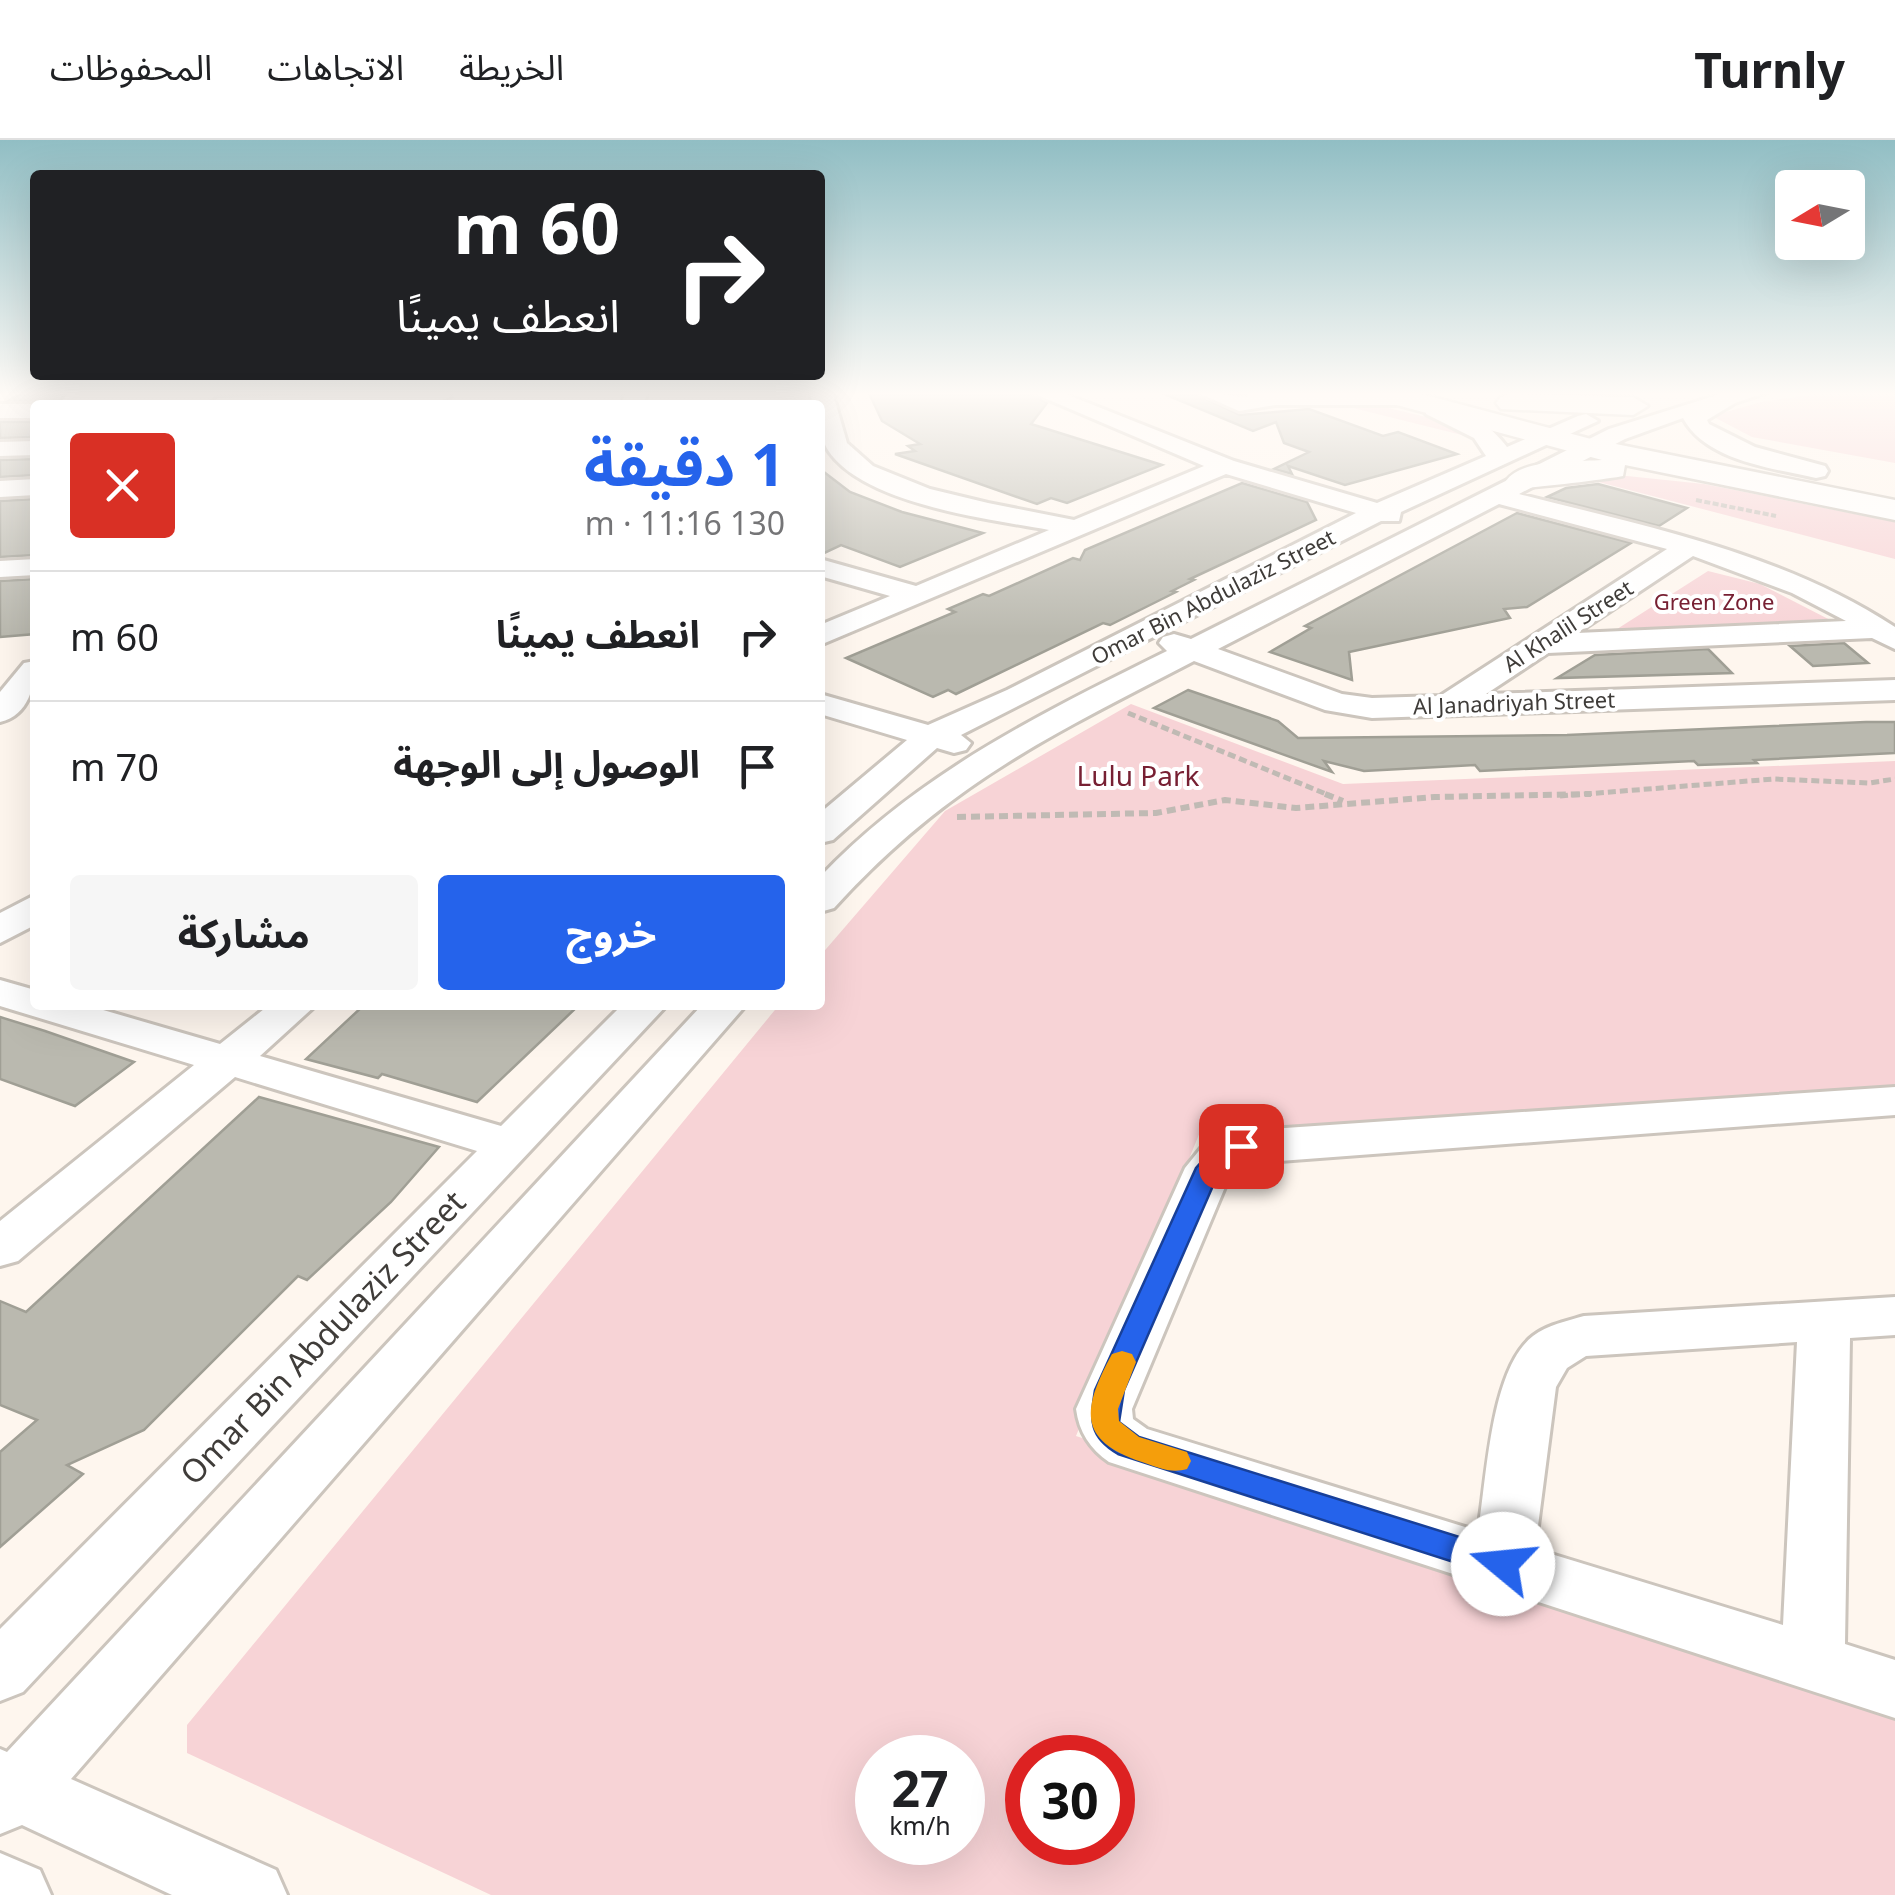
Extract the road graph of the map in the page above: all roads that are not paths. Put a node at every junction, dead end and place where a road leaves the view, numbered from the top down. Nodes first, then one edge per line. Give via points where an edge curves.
1 (871, 473) edge
2 (1208, 473) edge
3 (1248, 473) edge
4 (1463, 473) edge
5 (1532, 473) edge
6 (1549, 473) edge
7 (1680, 473) edge
8 (1701, 473) edge
9 (1828, 473) edge
10 (1704, 474) junction
11 (1895, 484) edge
12 (30, 487) edge
13 (1507, 488) junction
14 (0, 489) edge
15 (1895, 510) edge
16 (1378, 512) junction
17 (1428, 526) junction
18 (1076, 528) junction
19 (1688, 547) junction
20 (30, 567) edge
21 (825, 568) edge
22 (0, 569) edge
23 (917, 594) junction
24 (1146, 633) junction
25 (825, 634) edge
26 (1886, 634) edge
27 (1542, 644) junction
28 (1192, 650) junction
29 (30, 661) edge
30 (0, 663) edge
31 (30, 676) edge
32 (1895, 690) edge
33 (825, 705) edge
34 (1448, 705) junction
35 (0, 712) edge
36 (931, 736) junction
37 (988, 754) junction
38 (825, 828) edge
39 (0, 892) edge
40 (825, 895) edge
41 (30, 902) edge
42 (30, 908) edge
43 (0, 931) edge
44 (0, 993) edge
45 (30, 1002) edge
46 (58, 1010) edge
47 (288, 1010) edge
48 (641, 1010) edge
49 (720, 1010) edge
50 (228, 1060) junction
51 (1895, 1101) edge
52 (510, 1145) junction
53 (0, 1248) edge
54 (1895, 1316) edge
55 (1824, 1320) junction
56 (1503, 1564) junction
57 (1812, 1663) junction
58 (0, 1672) edge
59 (1895, 1689) edge
60 (6, 1790) edge
61 (0, 1888) edge
62 (15, 1895) edge
63 (251, 1895) edge

1 - 18 street via 924,494
2 - 18 street
3 - 16 street
4 - 16 street, Omar Bin Abdulaziz Street
5 - 13 street
6 - 13 main road
7 - 10 main road
8 - 10 main road
9 - 11 main road
10 - 15 main road
12 - 14 street
13 - 17 street
13 - 19 street
16 - 17 street
16 - 24 street, Omar Bin Abdulaziz Street
17 - 28 street
18 - 23 street
19 - 26 street via 1836,604
19 - 27 street, Al Khalil Street
20 - 22 street
21 - 23 street
23 - 25 street
24 - 28 street, Al Janadriyah Street
24 - 36 street, Omar Bin Abdulaziz Street
26 - 27 street
27 - 34 street, Al Khalil Street
28 - 34 street, Al Janadriyah Street via 1336,703
28 - 37 street
29 - 30 street
31 - 35 street
32 - 34 street, Al Janadriyah Street
33 - 36 street
36 - 37 street
36 - 38 street, Omar Bin Abdulaziz Street
37 - 40 street via 896,821
39 - 41 street
42 - 43 street
44 - 45 street
46 - 50 street
47 - 50 street
48 - 52 street, Omar Bin Abdulaziz Street
49 - 60 street
50 - 52 street
50 - 53 street
51 - 56 street via 1268,1144 1223,1154 1208,1168 1109,1390 1104,1423 1112,1436
52 - 58 street, Omar Bin Abdulaziz Street
54 - 55 street
55 - 56 street via 1558,1343 1538,1360 1529,1387
55 - 57 street
56 - 57 street
57 - 59 street
60 - 63 street
61 - 62 street

